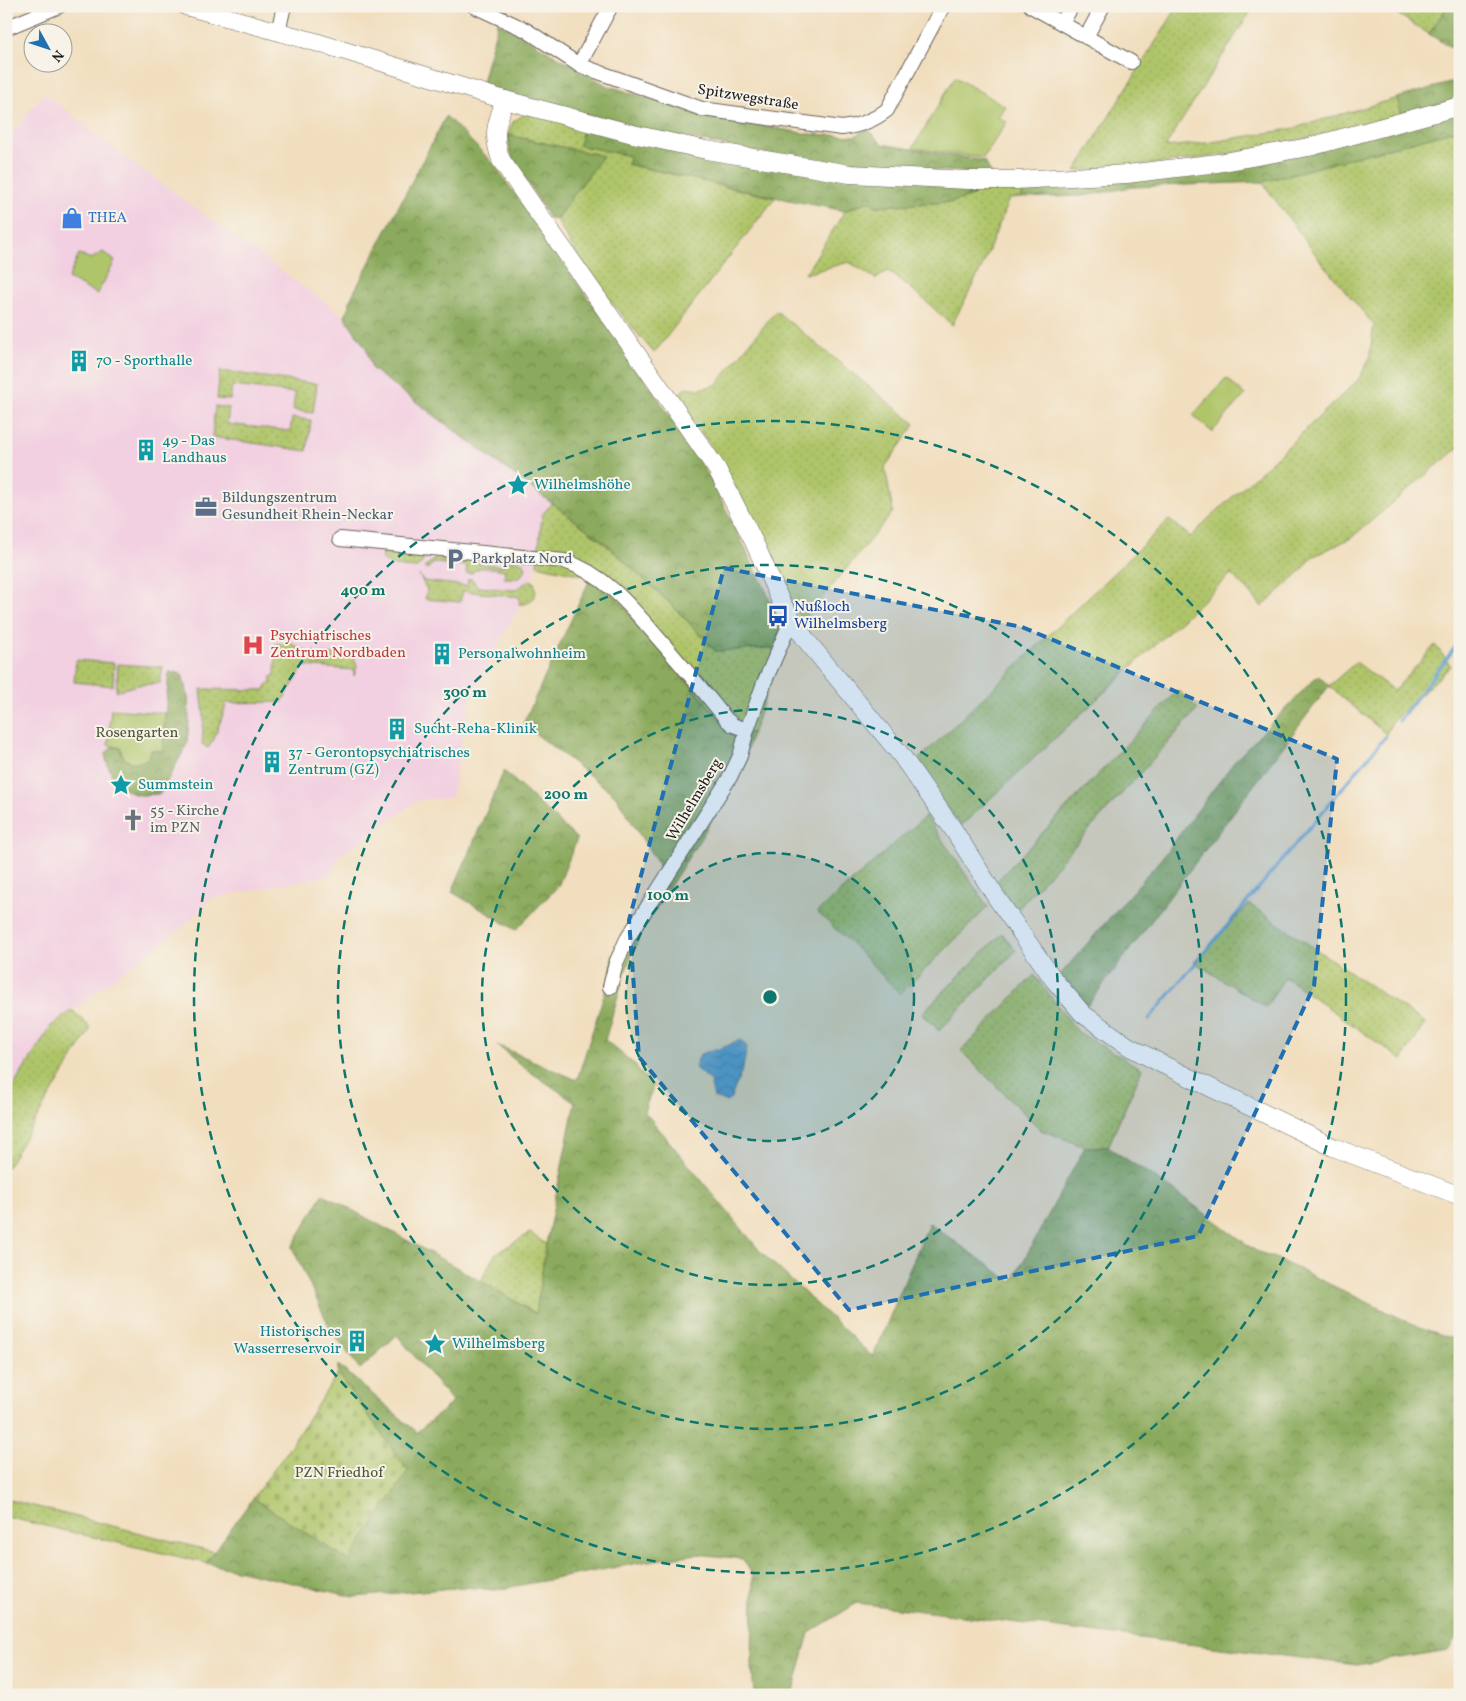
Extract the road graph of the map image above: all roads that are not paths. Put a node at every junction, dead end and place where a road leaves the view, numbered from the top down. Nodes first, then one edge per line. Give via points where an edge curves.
1 (59, 6) edge
2 (186, 6) edge
3 (284, 6) edge
4 (474, 6) edge
5 (611, 6) edge
6 (943, 6) edge
7 (1031, 6) edge
8 (1072, 6) edge
9 (1103, 6) edge
10 (1062, 23) junction
11 (6, 28) edge
12 (278, 32) junction
13 (1086, 36) junction
14 (1131, 62) dead end
15 (579, 65) junction
16 (505, 100) junction
17 (1460, 106) edge
18 (340, 539) dead end
19 (792, 621) junction
20 (747, 730) junction
21 (610, 987) dead end
22 (1460, 1196) edge

1 - 11 street
2 - 12 main road
3 - 12 street
4 - 15 street, Spitzwegstraße via 526,30
5 - 15 street
6 - 15 street, Spitzwegstraße via 888,110 858,126 842,128 702,109
7 - 10 street
8 - 10 street
9 - 13 street
10 - 13 street
12 - 16 main road
13 - 14 street
16 - 17 main road via 706,150 850,174 967,180 1127,174 1200,165 1309,147
16 - 19 main road via 495,135 502,160 717,469
18 - 20 street via 564,561 576,565 602,580 642,619 727,720
19 - 20 street, Wilhelmsberg
19 - 22 main road via 901,755 954,829 1001,905 1082,1014 1164,1066 1333,1147
20 - 21 street, Wilhelmsberg via 730,777 627,939

